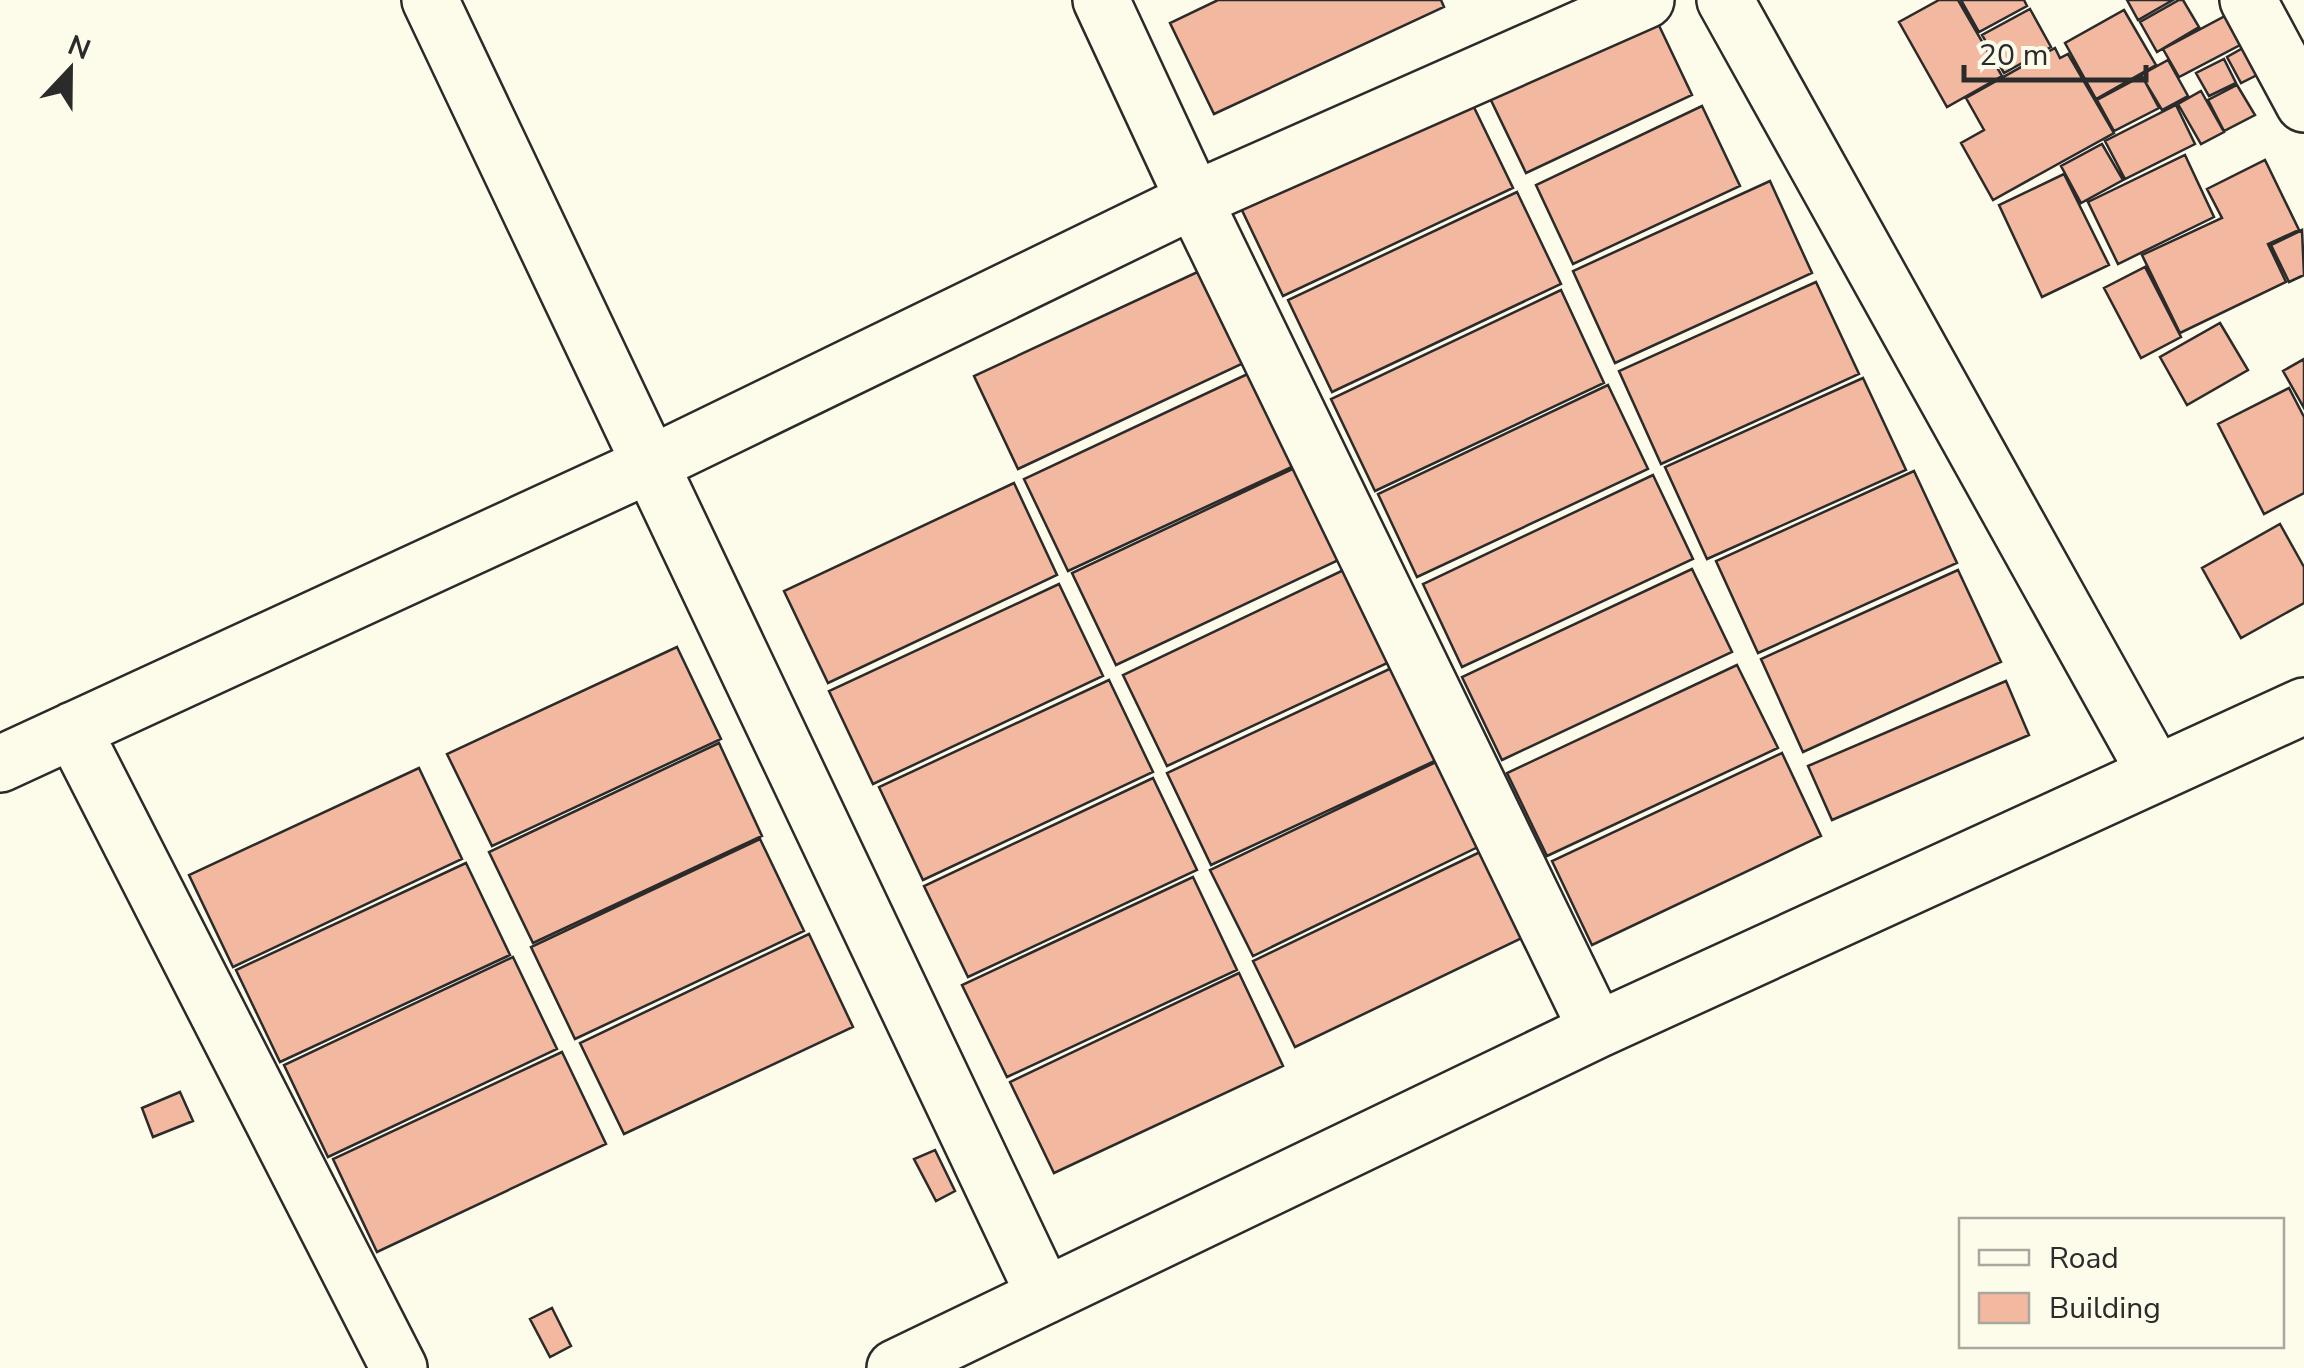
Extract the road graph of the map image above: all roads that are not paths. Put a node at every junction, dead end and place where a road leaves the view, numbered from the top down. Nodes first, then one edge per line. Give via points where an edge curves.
1 (430, 0) edge
2 (1100, 0) edge
3 (1646, 0) edge
4 (1725, 0) edge
5 (2248, 0) edge
6 (2304, 104) edge
7 (1194, 200) junction
8 (651, 464) junction
9 (2304, 706) edge
10 (73, 730) junction
11 (0, 764) edge
12 (2156, 774) junction
13 (1597, 1030) junction
14 (1045, 1296) junction
15 (398, 1368) edge
16 (895, 1368) edge

1 - 8 street
2 - 7 street
3 - 7 street
4 - 12 street
5 - 6 street
7 - 8 street
7 - 13 street
8 - 10 street
8 - 14 street
9 - 12 street
10 - 11 street
10 - 15 street
12 - 13 street
13 - 14 street
14 - 16 street

